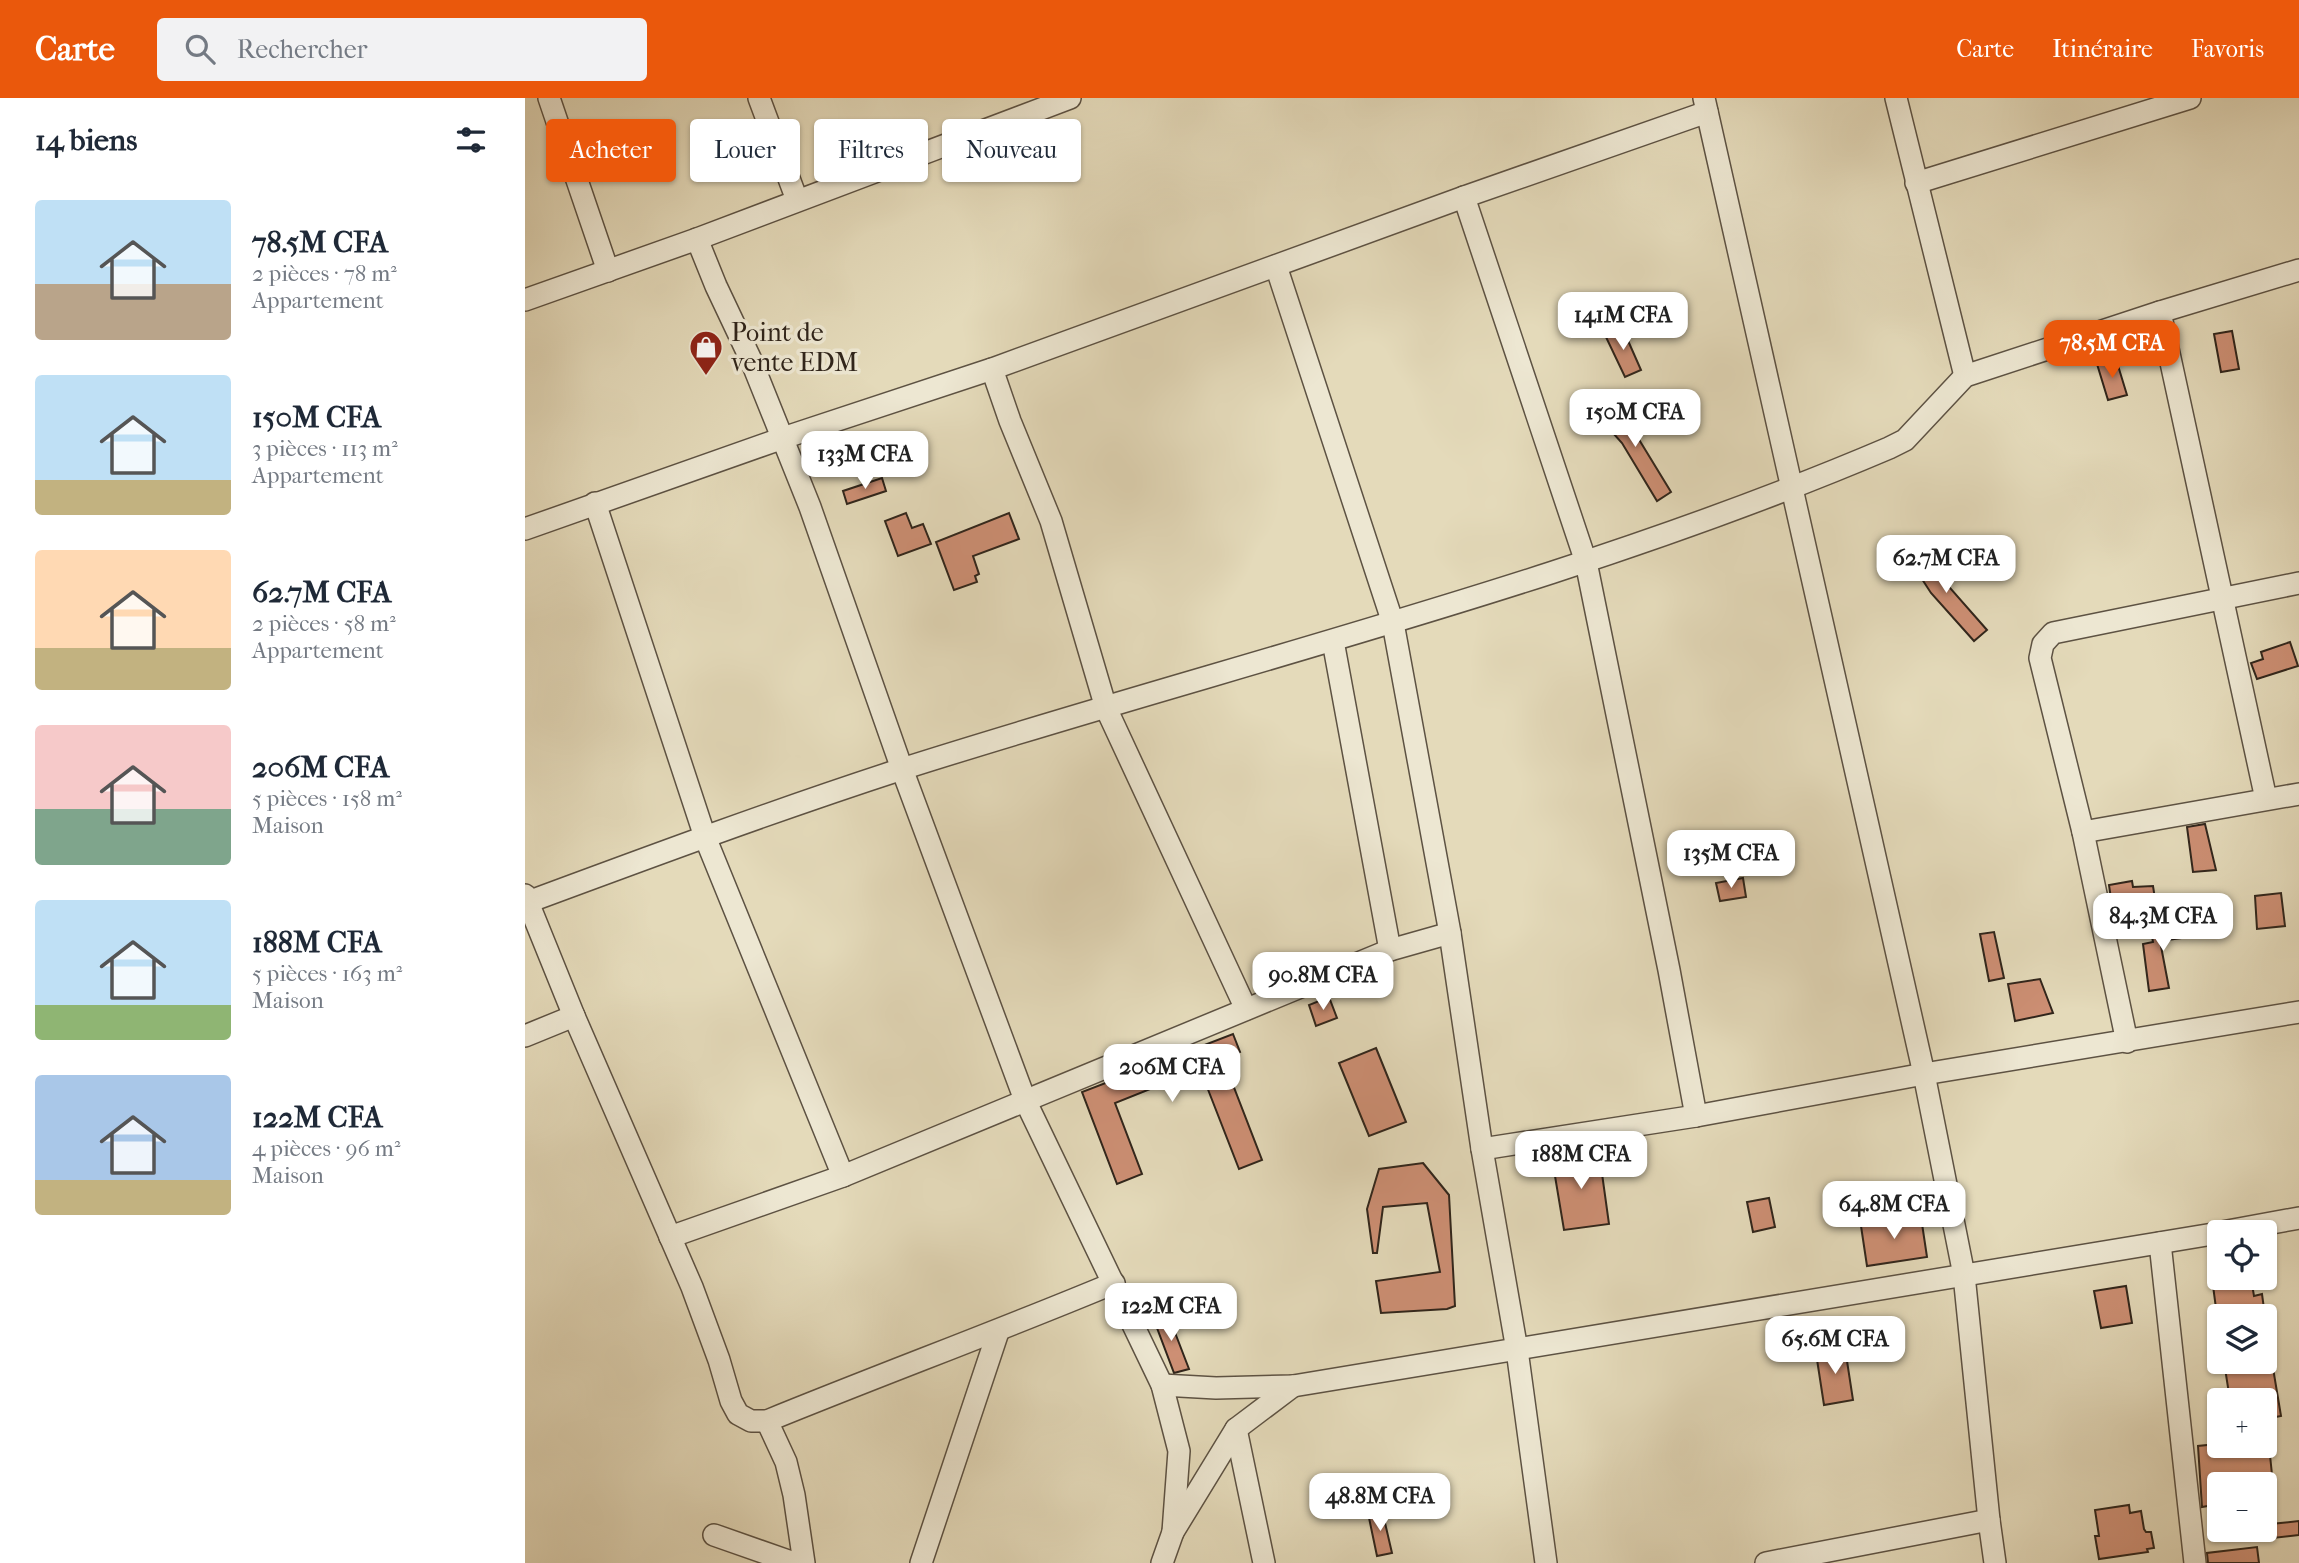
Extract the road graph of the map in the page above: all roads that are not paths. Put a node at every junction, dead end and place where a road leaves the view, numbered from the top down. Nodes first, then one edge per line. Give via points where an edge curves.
1 (549, 98) edge
2 (759, 98) edge
3 (1070, 98) edge
4 (1896, 98) edge
5 (2190, 98) edge
6 (1705, 105) edge
7 (1916, 183) junction
8 (1464, 197) junction
9 (797, 200) junction
10 (697, 239) junction
11 (1276, 266) junction
12 (2299, 270) edge
13 (608, 271) junction
14 (525, 300) edge
15 (2160, 312) junction
16 (992, 369) junction
17 (1965, 376) junction
18 (783, 438) junction
19 (1791, 489) junction
20 (595, 503) junction
21 (525, 529) edge
22 (1586, 562) junction
23 (2299, 583) edge
24 (2223, 599) junction
25 (1394, 623) junction
26 (1333, 641) junction
27 (1106, 708) junction
28 (902, 769) junction
29 (2299, 794) edge
30 (2266, 799) junction
31 (2083, 832) junction
32 (705, 837) junction
33 (527, 898) edge
34 (1450, 933) junction
35 (1390, 950) junction
36 (1246, 1009) junction
37 (2299, 1012) edge
38 (574, 1016) junction
39 (525, 1036) edge
40 (2127, 1042) junction
41 (1924, 1074) junction
42 (1025, 1100) junction
43 (1696, 1116) junction
44 (1482, 1149) junction
45 (843, 1176) junction
46 (2299, 1218) edge
47 (2277, 1222) edge
48 (2207, 1235) edge
49 (670, 1237) junction
50 (2160, 1243) junction
51 (1964, 1275) junction
52 (1114, 1283) junction
53 (998, 1332) junction
54 (1517, 1350) junction
55 (1162, 1385) junction
56 (1293, 1386) junction
57 (767, 1421) junction
58 (1236, 1429) junction
59 (1989, 1520) junction
60 (1173, 1532) junction
61 (714, 1535) dead end
62 (794, 1563) edge
63 (804, 1563) edge
64 (921, 1563) edge
65 (1162, 1563) edge
66 (1264, 1563) edge
67 (1546, 1563) edge
68 (1766, 1563) edge
69 (1996, 1563) edge
70 (2195, 1563) edge

1 - 13 street
2 - 9 street
3 - 9 street
4 - 7 street
5 - 7 street
6 - 8 street
6 - 19 street
7 - 17 street
8 - 11 street
8 - 22 street
9 - 10 street
10 - 13 street
10 - 18 street
11 - 16 street
11 - 25 street
12 - 15 street
13 - 14 street
15 - 17 street
15 - 24 street
16 - 18 street
16 - 27 street via 1051,520
17 - 19 street via 1905,440
18 - 20 street
18 - 28 street
19 - 22 street
19 - 41 street
20 - 21 street
20 - 32 street
22 - 25 street
22 - 43 street
23 - 24 street
24 - 30 street
24 - 31 street via 2053,633 2043,644 2040,658
25 - 26 street
25 - 34 street
26 - 27 street
26 - 35 street
27 - 28 street
27 - 36 street
28 - 32 street
28 - 42 street
29 - 30 street
30 - 31 street
31 - 40 street
32 - 33 street
32 - 45 street
33 - 38 street
34 - 35 street
34 - 44 street
35 - 36 street
36 - 42 street
37 - 40 street
38 - 39 street
38 - 49 street
40 - 41 street
41 - 43 street
41 - 51 street
42 - 45 street
42 - 52 street
43 - 44 street
44 - 54 street
45 - 49 street
46 - 47 street
48 - 50 street
49 - 57 street via 703,1315 731,1401 738,1414 751,1421
50 - 51 street
50 - 70 street
51 - 54 street
51 - 59 street
52 - 53 street
52 - 55 street
53 - 57 street
53 - 64 street
54 - 56 street
54 - 67 street
55 - 56 street
55 - 60 street via 1179,1451
56 - 58 street
57 - 63 street via 786,1462
58 - 60 street
58 - 66 street
59 - 68 street
59 - 69 street
60 - 65 street
61 - 62 street

